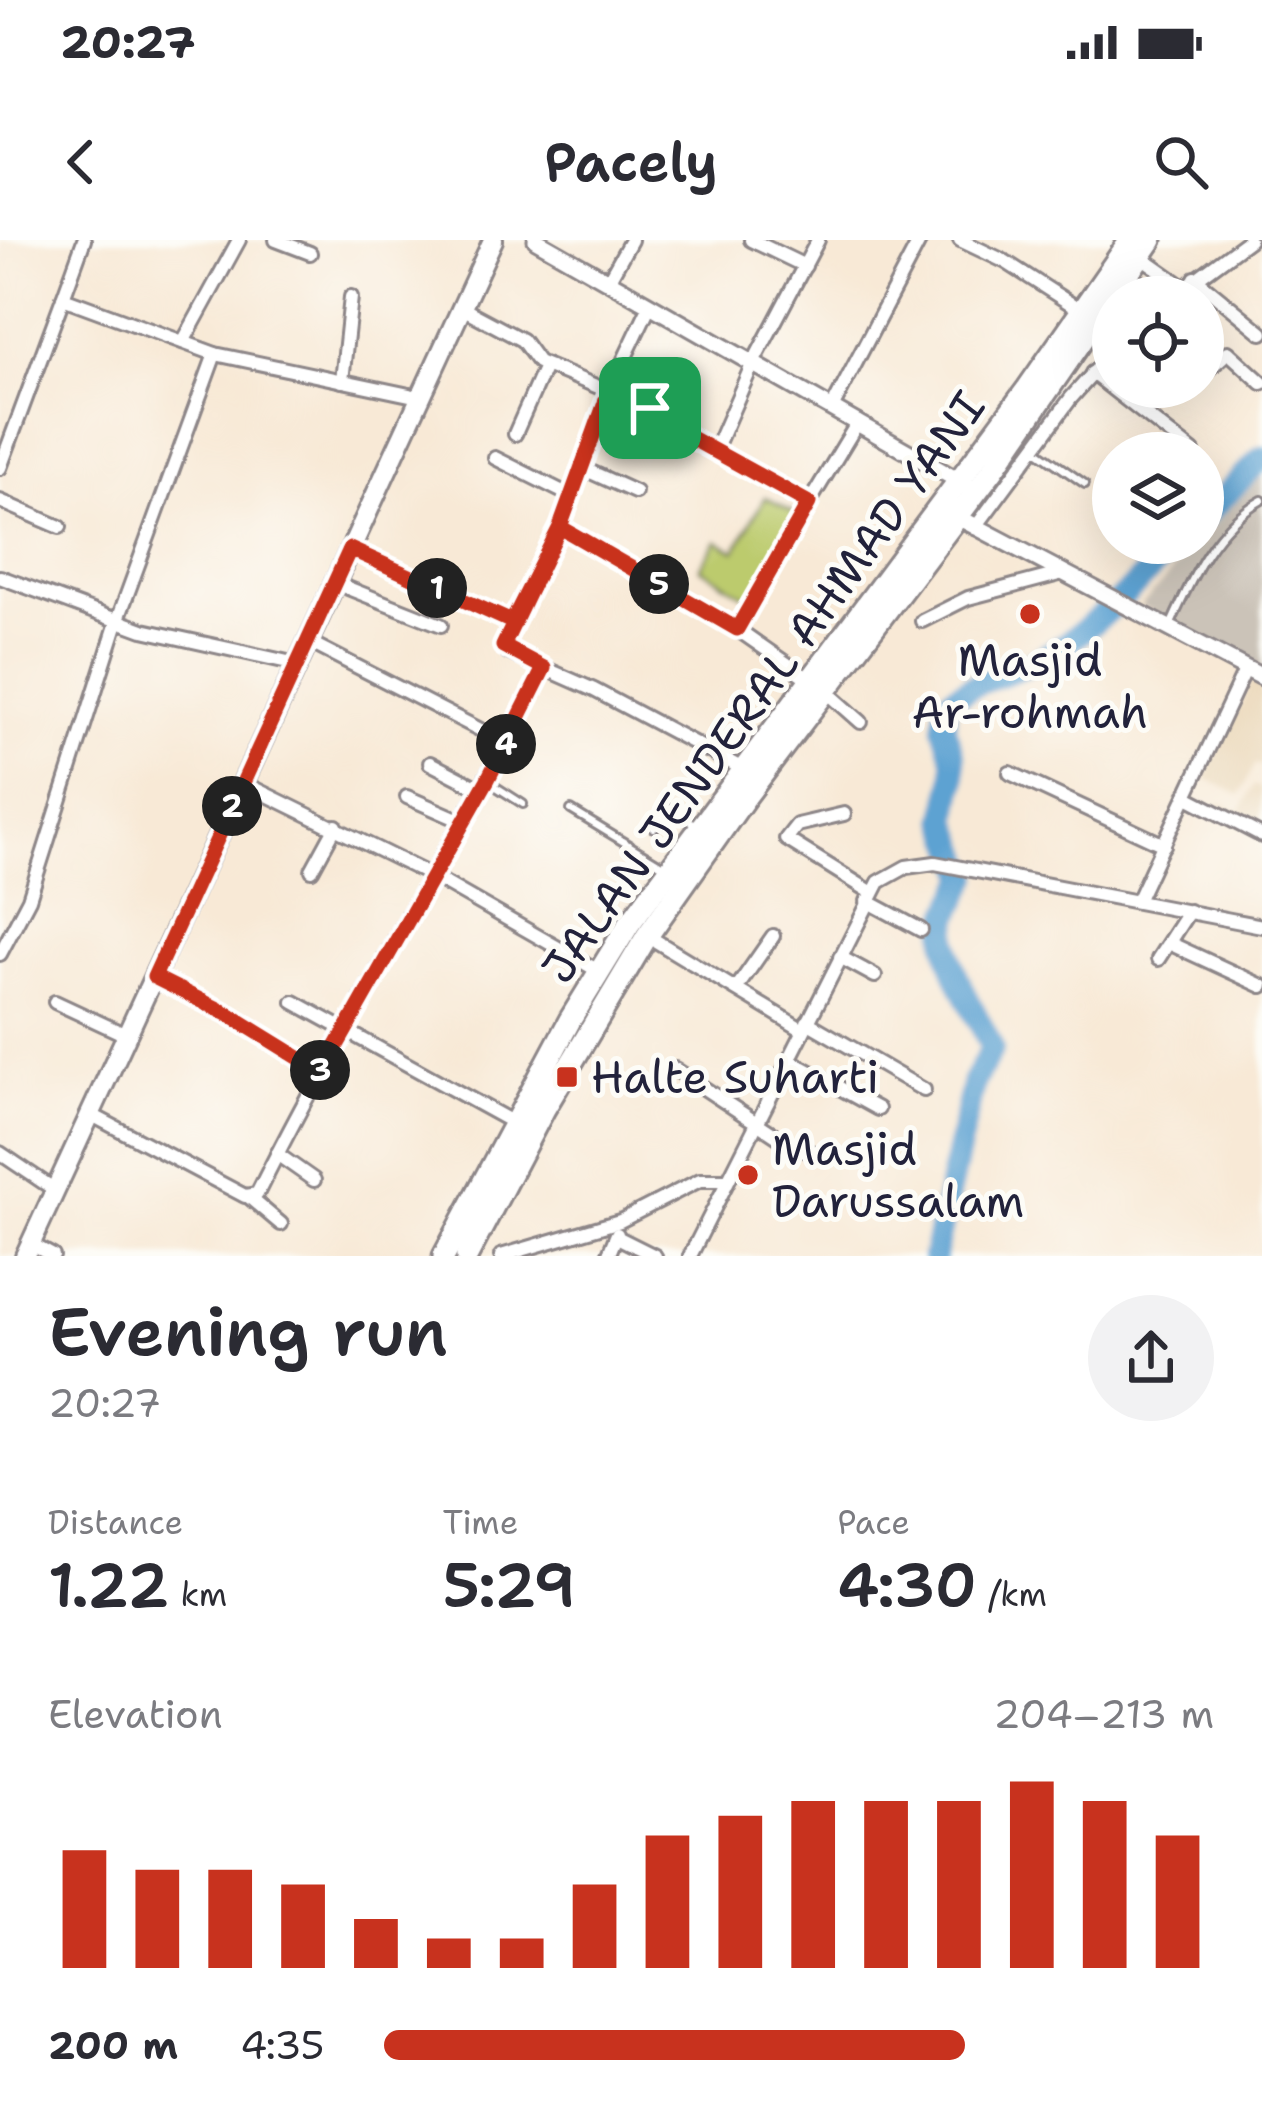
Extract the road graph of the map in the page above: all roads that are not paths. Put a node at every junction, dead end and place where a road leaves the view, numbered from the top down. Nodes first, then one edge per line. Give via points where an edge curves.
1 (239, 240) edge
2 (276, 240) edge
3 (493, 240) edge
4 (536, 240) edge
5 (631, 240) edge
6 (751, 240) edge
7 (818, 240) edge
8 (920, 240) edge
9 (960, 240) edge
10 (1249, 240) edge
11 (82, 241) edge
12 (1141, 245) edge
13 (310, 253) dead end
14 (806, 266) junction
15 (1181, 276) edge
16 (1200, 276) edge
17 (608, 281) junction
18 (351, 297) dead end
19 (63, 298) junction
20 (650, 304) junction
21 (1224, 307) edge
22 (462, 308) junction
23 (1082, 311) junction
24 (1262, 333) edge
25 (183, 342) junction
26 (215, 354) junction
27 (1224, 356) edge
28 (753, 363) junction
29 (545, 366) junction
30 (1092, 373) edge
31 (343, 381) junction
32 (1262, 383) edge
33 (610, 389) junction
34 (419, 397) junction
35 (832, 408) junction
36 (1137, 408) edge
37 (858, 422) junction
38 (1167, 432) edge
39 (515, 434) dead end
40 (1034, 448) junction
41 (715, 450) junction
42 (496, 458) dead end
43 (0, 468) edge
44 (582, 468) junction
45 (1085, 484) dead end
46 (967, 486) junction
47 (635, 492) dead end
48 (572, 496) junction
49 (1262, 500) edge
50 (0, 502) edge
51 (809, 503) junction
52 (957, 517) junction
53 (60, 526) dead end
54 (560, 527) junction
55 (350, 549) junction
56 (1063, 573) junction
57 (0, 578) edge
58 (335, 584) junction
59 (922, 621) dead end
60 (117, 622) junction
61 (512, 622) junction
62 (441, 625) dead end
63 (1170, 627) junction
64 (737, 629) junction
65 (309, 642) junction
66 (296, 664) junction
67 (544, 668) junction
68 (1246, 668) junction
69 (1262, 677) edge
70 (818, 686) junction
71 (861, 722) dead end
72 (506, 743) junction
73 (430, 763) dead end
74 (743, 769) junction
75 (1010, 773) dead end
76 (242, 783) junction
77 (484, 785) junction
78 (1187, 796) junction
79 (407, 797) dead end
80 (523, 804) dead end
81 (571, 810) dead end
82 (844, 814) dead end
83 (464, 822) junction
84 (336, 826) junction
85 (700, 827) junction
86 (654, 828) dead end
87 (1262, 836) edge
88 (1164, 844) junction
89 (668, 869) junction
90 (312, 870) dead end
91 (434, 877) junction
92 (869, 896) junction
93 (1137, 901) junction
94 (1189, 911) junction
95 (1262, 926) edge
96 (638, 930) junction
97 (921, 931) dead end
98 (773, 936) dead end
99 (1168, 943) junction
100 (0, 954) edge
101 (840, 958) junction
102 (1158, 959) dead end
103 (599, 971) junction
104 (875, 976) dead end
105 (154, 977) junction
106 (619, 983) junction
107 (1262, 986) edge
108 (736, 989) junction
109 (55, 1001) dead end
110 (294, 1002) dead end
111 (805, 1026) junction
112 (345, 1033) junction
113 (128, 1036) junction
114 (789, 1060) junction
115 (675, 1069) dead end
116 (322, 1072) junction
117 (924, 1090) dead end
118 (878, 1109) dead end
119 (90, 1114) junction
120 (514, 1124) junction
121 (756, 1125) junction
122 (0, 1153) edge
123 (277, 1154) junction
124 (825, 1157) dead end
125 (314, 1180) dead end
126 (728, 1180) junction
127 (55, 1190) junction
128 (249, 1197) junction
129 (620, 1221) junction
130 (281, 1224) dead end
131 (616, 1237) junction
132 (28, 1250) edge
133 (469, 1253) edge
134 (53, 1256) edge
135 (444, 1256) edge
136 (500, 1256) edge
137 (608, 1256) edge
138 (655, 1256) edge
139 (690, 1256) edge

1 - 25 street
2 - 13 street
3 - 22 main road
4 - 17 street
5 - 17 street
6 - 14 street
7 - 14 street
8 - 35 street
9 - 23 street
10 - 16 street
11 - 19 street
12 - 15 street
12 - 23 highway, JALAN JENDERAL AHMAD YANI
12 - 46 highway, JALAN JENDERAL AHMAD YANI
14 - 28 street
17 - 20 street
18 - 31 street
19 - 25 street
19 - 43 street
20 - 28 street
20 - 33 street
21 - 24 street
22 - 29 street via 522,340
22 - 34 main road
23 - 46 highway, JALAN JENDERAL AHMAD YANI
25 - 26 street
26 - 31 street
26 - 60 street
27 - 32 street
28 - 35 street
28 - 41 street
29 - 33 street
29 - 39 street
30 - 40 street
31 - 34 street
33 - 41 street
33 - 44 street
34 - 55 main road
35 - 37 street
36 - 38 street
37 - 46 street
37 - 51 street
40 - 45 lane
40 - 52 street
41 - 51 street
42 - 48 street
44 - 47 street
44 - 48 street
46 - 52 highway, JALAN JENDERAL AHMAD YANI
48 - 54 street
49 - 63 lane via 1214,542
50 - 53 street
51 - 64 street
52 - 56 street
52 - 70 highway, JALAN JENDERAL AHMAD YANI
54 - 61 street
54 - 64 street
55 - 58 main road
55 - 61 street
56 - 59 street via 968,598
56 - 63 street
57 - 60 street
58 - 62 street
58 - 65 main road
60 - 66 street
60 - 100 street via 29,899
61 - 67 street via 504,649
63 - 68 street
64 - 70 street
65 - 66 main road
65 - 72 street
66 - 76 main road
67 - 72 street
67 - 74 street
68 - 69 street
68 - 78 street
70 - 71 street
70 - 74 highway, JALAN JENDERAL AHMAD YANI
70 - 96 highway, JALAN JENDERAL AHMAD YANI
72 - 77 street
73 - 77 street
74 - 85 highway, JALAN JENDERAL AHMAD YANI
75 - 88 street
76 - 84 street
76 - 105 main road
77 - 80 lane
77 - 83 street
78 - 87 street
78 - 88 street
79 - 83 street
81 - 89 lane
82 - 92 street via 797,825 786,839
83 - 91 street
84 - 90 street
84 - 91 street
85 - 86 lane via 670,808
85 - 89 highway, JALAN JENDERAL AHMAD YANI
88 - 93 street
89 - 96 highway, JALAN JENDERAL AHMAD YANI
91 - 103 street
91 - 112 street
92 - 93 street via 906,866 935,862
92 - 97 street
92 - 101 street
93 - 94 street
94 - 95 street
94 - 99 street
96 - 103 highway, JALAN JENDERAL AHMAD YANI
96 - 106 highway, JALAN JENDERAL AHMAD YANI
96 - 108 street
98 - 108 street
99 - 102 street
99 - 107 street
101 - 104 street
101 - 111 street
103 - 106 street
103 - 120 highway, JALAN JENDERAL AHMAD YANI
105 - 113 main road
105 - 116 street
106 - 133 highway, JALAN JENDERAL AHMAD YANI
108 - 111 street
109 - 113 street
110 - 112 street
111 - 114 street
111 - 117 street
112 - 116 street
112 - 120 street
113 - 119 main road
114 - 118 street
114 - 121 street
115 - 121 street
116 - 123 street
119 - 127 main road
119 - 128 street
120 - 135 highway, JALAN JENDERAL AHMAD YANI
121 - 124 street
121 - 126 street
122 - 127 street
123 - 125 street
123 - 128 street
126 - 129 street via 700,1180
126 - 139 street
127 - 132 main road
128 - 130 street
129 - 131 street
129 - 136 street
131 - 137 street
131 - 138 street
132 - 134 street
133 - 136 street

